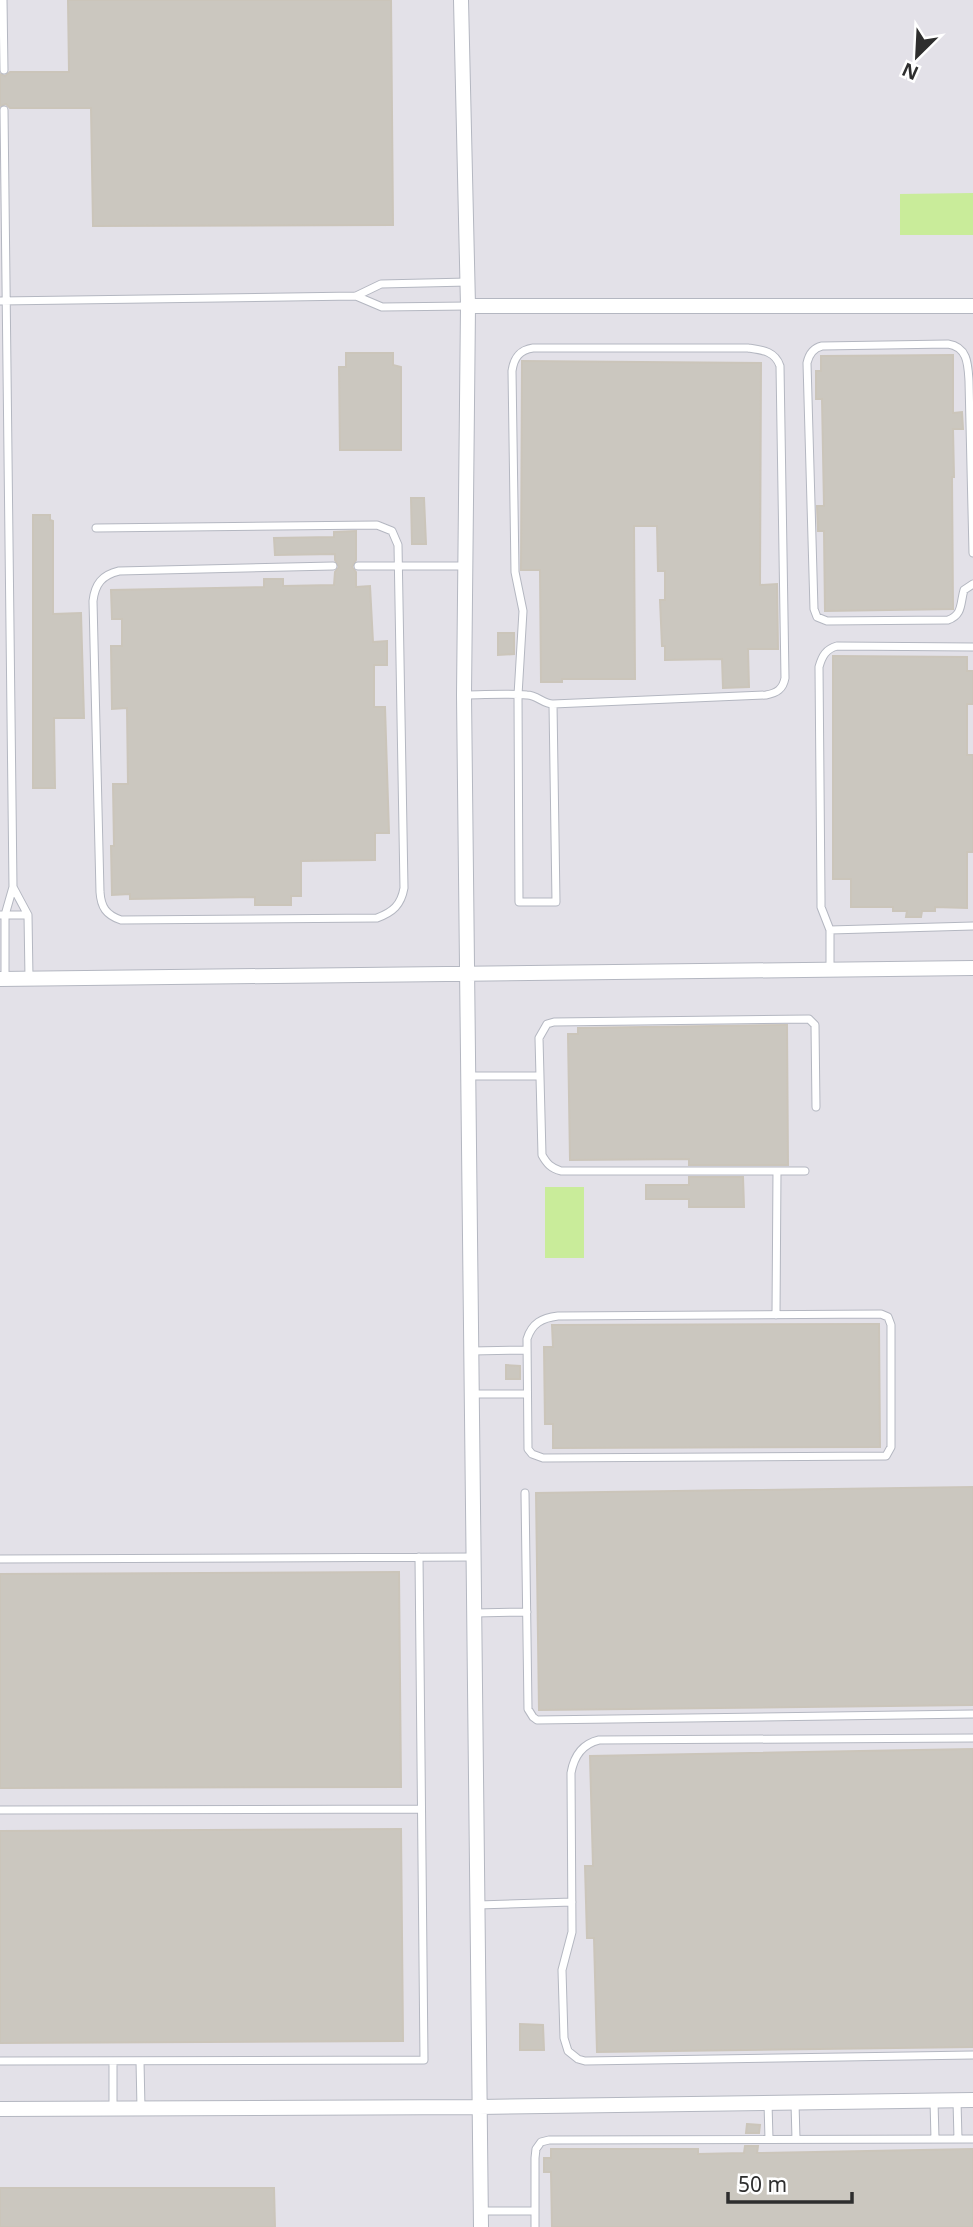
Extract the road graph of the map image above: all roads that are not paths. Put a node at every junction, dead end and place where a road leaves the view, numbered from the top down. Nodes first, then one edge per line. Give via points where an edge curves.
1 (3, 0) edge
2 (461, 0) edge
3 (4, 71) dead end
4 (4, 110) dead end
5 (468, 282) junction
6 (356, 296) junction
7 (4, 301) edge
8 (468, 306) junction
9 (973, 306) edge
10 (972, 453) edge
11 (96, 528) dead end
12 (973, 553) edge
13 (333, 566) dead end
14 (358, 566) dead end
15 (398, 566) junction
16 (466, 566) junction
17 (0, 580) edge
18 (10, 580) junction
19 (973, 584) edge
20 (973, 647) edge
21 (464, 695) junction
22 (519, 695) junction
23 (553, 704) junction
24 (13, 887) junction
25 (2, 915) edge
26 (28, 915) junction
27 (973, 926) edge
28 (830, 930) junction
29 (973, 968) edge
30 (830, 970) junction
31 (467, 974) junction
32 (29, 978) junction
33 (3, 979) edge
34 (469, 1076) junction
35 (540, 1076) junction
36 (816, 1107) dead end
37 (777, 1171) junction
38 (805, 1171) dead end
39 (776, 1315) junction
40 (526, 1350) junction
41 (472, 1351) junction
42 (472, 1394) junction
43 (527, 1394) junction
44 (526, 1493) dead end
45 (419, 1557) junction
46 (474, 1557) junction
47 (0, 1559) edge
48 (527, 1612) junction
49 (475, 1613) junction
50 (973, 1714) edge
51 (973, 1738) edge
52 (421, 1809) junction
53 (0, 1810) edge
54 (572, 1902) junction
55 (478, 1905) junction
56 (973, 2055) edge
57 (113, 2061) junction
58 (140, 2061) junction
59 (0, 2062) edge
60 (973, 2100) edge
61 (934, 2101) junction
62 (957, 2101) junction
63 (768, 2103) junction
64 (795, 2103) junction
65 (480, 2107) junction
66 (113, 2108) junction
67 (141, 2108) junction
68 (0, 2109) edge
69 (769, 2139) junction
70 (796, 2139) junction
71 (935, 2139) junction
72 (958, 2139) junction
73 (973, 2139) edge
74 (480, 2211) junction
75 (535, 2211) junction
76 (481, 2227) edge
77 (535, 2227) edge

1 - 3 lane
2 - 5 street
4 - 7 lane
5 - 6 lane via 382,284
5 - 8 street
6 - 7 lane
6 - 8 lane via 382,307
7 - 18 lane
8 - 9 street
8 - 16 street
10 - 12 lane
10 - 19 lane via 968,369 960,348 948,344 822,346 811,352 807,363 817,617 827,621 948,620 957,616 964,590
11 - 15 lane via 377,524 395,534
13 - 15 lane via 119,570 97,585 93,601 100,892 109,915 127,920 377,918 399,904 404,888
14 - 15 lane
15 - 16 lane
16 - 21 street
17 - 18 lane
18 - 24 lane
20 - 28 lane via 837,646 821,660 821,907
21 - 22 lane
21 - 31 street
22 - 23 lane
22 - 23 lane via 519,902 556,902
22 - 23 lane via 523,611 515,572 512,371 517,356 533,348 748,348 774,355 780,366 785,678 781,689 766,695
24 - 25 lane
24 - 26 lane
25 - 26 lane
25 - 33 lane
26 - 32 lane
27 - 28 lane
28 - 30 lane
29 - 30 street
30 - 31 street
31 - 32 street
31 - 34 street
32 - 33 street
34 - 35 lane
34 - 41 street
35 - 36 lane via 539,1038 554,1021 806,1018 815,1025
35 - 37 lane via 542,1155 554,1169
37 - 38 lane
37 - 39 lane
39 - 40 lane via 550,1317 532,1327
39 - 43 lane via 888,1317 889,1453 882,1457 543,1458 528,1449
40 - 41 lane
40 - 43 lane
41 - 42 street
42 - 43 lane
42 - 46 street
44 - 48 lane
45 - 46 lane
45 - 47 lane
45 - 52 lane
46 - 49 street
48 - 49 lane
48 - 50 lane via 528,1709 540,1721
49 - 55 street
51 - 54 lane via 591,1742 575,1757 571,1773
52 - 53 lane
52 - 58 lane via 424,2060
54 - 55 lane
54 - 56 lane via 572,1940 562,1978 564,2038 568,2051 578,2059
55 - 65 street
57 - 58 lane
57 - 59 lane
57 - 66 lane
58 - 67 lane
60 - 62 street
61 - 62 street
61 - 64 street
61 - 71 lane
62 - 72 lane
63 - 64 street
63 - 65 street
63 - 69 lane
64 - 70 lane
65 - 67 street
65 - 74 street
66 - 67 street
66 - 68 street
69 - 70 lane
69 - 75 lane via 544,2141 534,2158
70 - 71 lane
71 - 72 lane
72 - 73 lane
74 - 75 lane
74 - 76 street
75 - 77 lane

